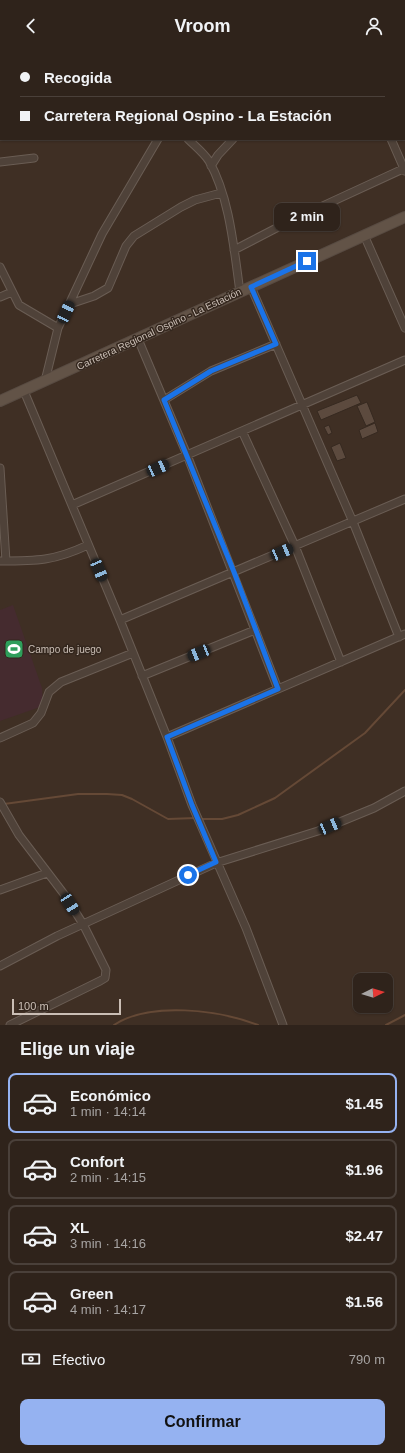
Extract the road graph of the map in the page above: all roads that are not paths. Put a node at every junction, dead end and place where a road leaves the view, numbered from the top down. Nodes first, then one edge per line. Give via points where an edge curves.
1 (157, 140) edge
2 (189, 140) edge
3 (232, 140) edge
4 (391, 140) edge
5 (34, 158) dead end
6 (0, 162) edge
7 (211, 166) junction
8 (405, 169) edge
9 (221, 193) junction
10 (405, 217) edge
11 (364, 235) junction
12 (234, 250) junction
13 (0, 267) edge
14 (251, 287) junction
15 (12, 292) junction
16 (240, 292) junction
17 (0, 297) edge
18 (70, 304) junction
19 (58, 328) junction
20 (405, 328) edge
21 (138, 339) junction
22 (276, 344) junction
23 (405, 360) edge
24 (45, 381) junction
25 (24, 391) junction
26 (0, 400) edge
27 (164, 400) junction
28 (303, 405) junction
29 (242, 431) junction
30 (187, 455) junction
31 (0, 468) edge
32 (405, 499) edge
33 (72, 505) junction
34 (353, 522) junction
35 (88, 545) junction
36 (295, 546) junction
37 (3, 561) edge
38 (234, 572) junction
39 (120, 620) junction
40 (256, 630) junction
41 (402, 635) edge
42 (133, 653) junction
43 (341, 662) junction
44 (142, 676) junction
45 (278, 689) junction
46 (167, 737) junction
47 (0, 738) edge
48 (405, 791) edge
49 (0, 802) edge
50 (216, 862) junction
51 (47, 873) junction
52 (0, 890) edge
53 (83, 924) junction
54 (0, 966) edge
55 (10, 1025) edge
56 (283, 1025) edge

1 - 18 street via 102,234
2 - 7 street via 207,158
3 - 7 street
4 - 8 street
5 - 6 street
7 - 9 street
8 - 12 street via 288,222
9 - 12 street via 229,219
9 - 18 street via 195,200 134,236 126,246 108,288
10 - 11 main road, Carretera Regional Ospino - La Estación
11 - 14 main road, Carretera Regional Ospino - La Estación
11 - 20 street
12 - 16 street
13 - 15 street
14 - 16 main road, Carretera Regional Ospino - La Estación
14 - 22 street
15 - 17 street
15 - 19 street via 22,308
16 - 21 main road, Carretera Regional Ospino - La Estación
18 - 19 street
19 - 24 street
21 - 24 main road, Carretera Regional Ospino - La Estación
21 - 27 street
22 - 27 street via 211,371
22 - 28 street
23 - 28 street
24 - 25 main road, Carretera Regional Ospino - La Estación
25 - 26 main road, Carretera Regional Ospino - La Estación
25 - 33 street
27 - 30 street
28 - 29 street
28 - 34 street
29 - 30 street
29 - 36 street
30 - 33 street
30 - 38 street
31 - 37 street
32 - 34 street
33 - 35 street
34 - 36 street
34 - 41 street
35 - 37 street via 50,560
35 - 39 street
36 - 38 street
36 - 43 street
38 - 39 street
38 - 40 street
39 - 42 street
40 - 44 street
40 - 45 street
41 - 43 street
42 - 44 street
42 - 47 street via 61,682 49,692 41,714 33,723
43 - 45 street
44 - 46 street
45 - 46 street
46 - 50 street
48 - 50 street via 374,808 318,831
49 - 51 street via 19,835
50 - 53 street
50 - 56 street via 246,928
51 - 52 street
51 - 53 street
53 - 54 street
53 - 55 street via 105,965 105,978

